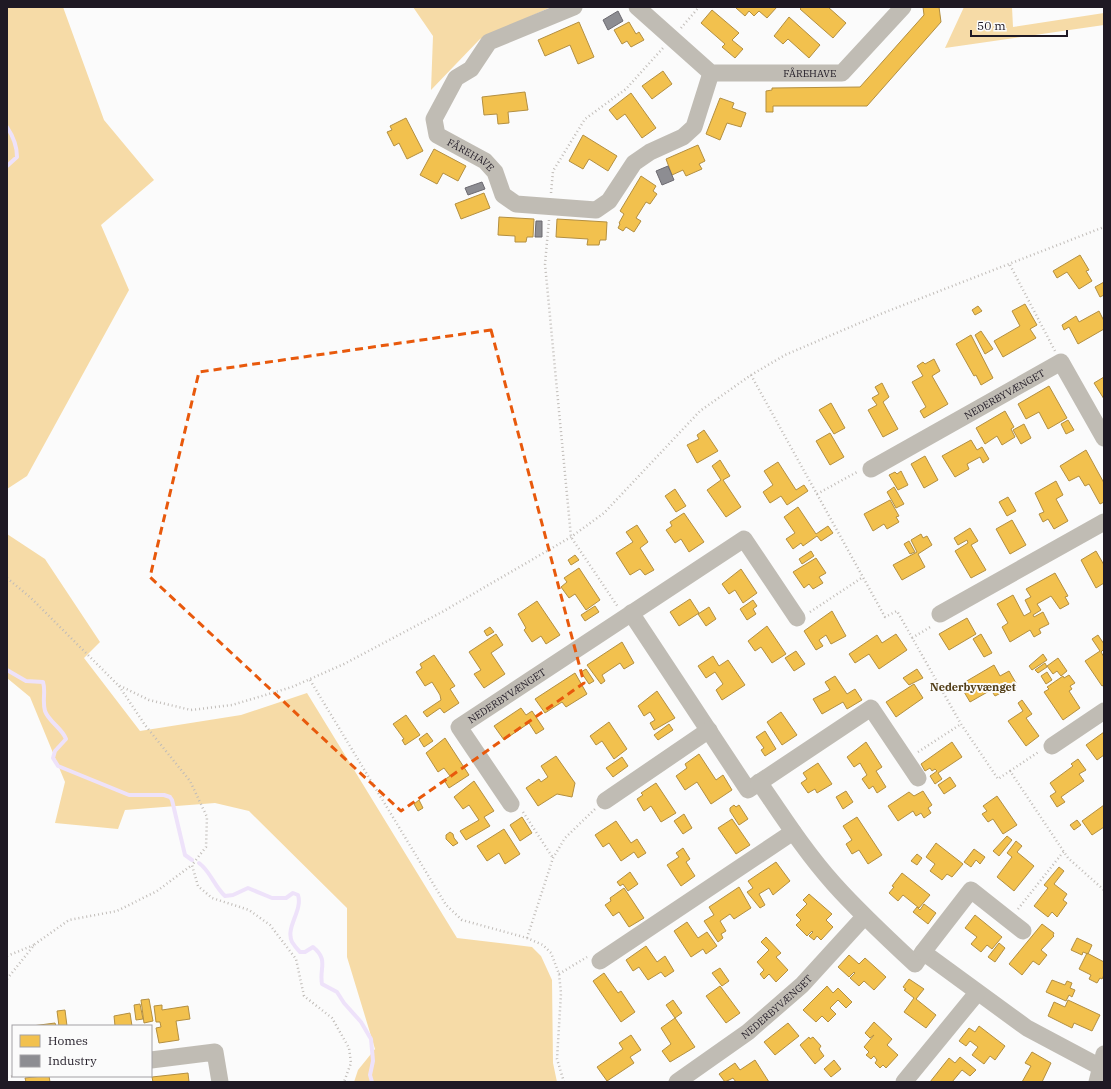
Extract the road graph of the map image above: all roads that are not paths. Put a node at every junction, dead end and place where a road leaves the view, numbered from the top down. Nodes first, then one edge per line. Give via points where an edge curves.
1 (574, 7) edge
2 (637, 7) edge
3 (903, 7) edge
4 (711, 73) junction
5 (1104, 438) edge
6 (871, 469) road end
7 (1104, 522) edge
8 (940, 614) road end
9 (628, 615) junction
10 (797, 618) road end
11 (1104, 711) edge
12 (709, 730) junction
13 (1052, 746) road end
14 (918, 778) dead end
15 (759, 782) junction
16 (605, 801) road end
17 (511, 804) road end
18 (793, 832) junction
19 (864, 917) junction
20 (1023, 931) dead end
21 (923, 952) junction
22 (600, 961) dead end
23 (977, 994) junction
24 (152, 1060) edge
25 (1101, 1068) edge
26 (220, 1082) edge
27 (677, 1082) edge
28 (904, 1082) edge

1 - 4 street, FÅREHAVE via 489,42 472,69 456,78 434,119 437,135 485,161 495,172 503,195 516,204 596,210 609,202 634,163 650,152 683,138 694,127
2 - 4 street
3 - 4 street, FÅREHAVE via 842,73
5 - 6 street, NEDERBYVÆNGET via 1061,362
7 - 8 street
9 - 10 street, NEDERBYVÆNGET via 744,539
9 - 12 street
9 - 17 street, NEDERBYVÆNGET via 460,727
11 - 13 street
12 - 15 street via 748,790
12 - 16 street
14 - 15 street via 871,708
15 - 18 street
18 - 19 street via 832,883
18 - 22 street
19 - 21 street via 915,964
19 - 27 street, NEDERBYVÆNGET via 791,994 748,1032
20 - 21 street via 971,890
21 - 23 street
23 - 25 street via 1027,1028
23 - 28 street
24 - 26 street via 215,1052

